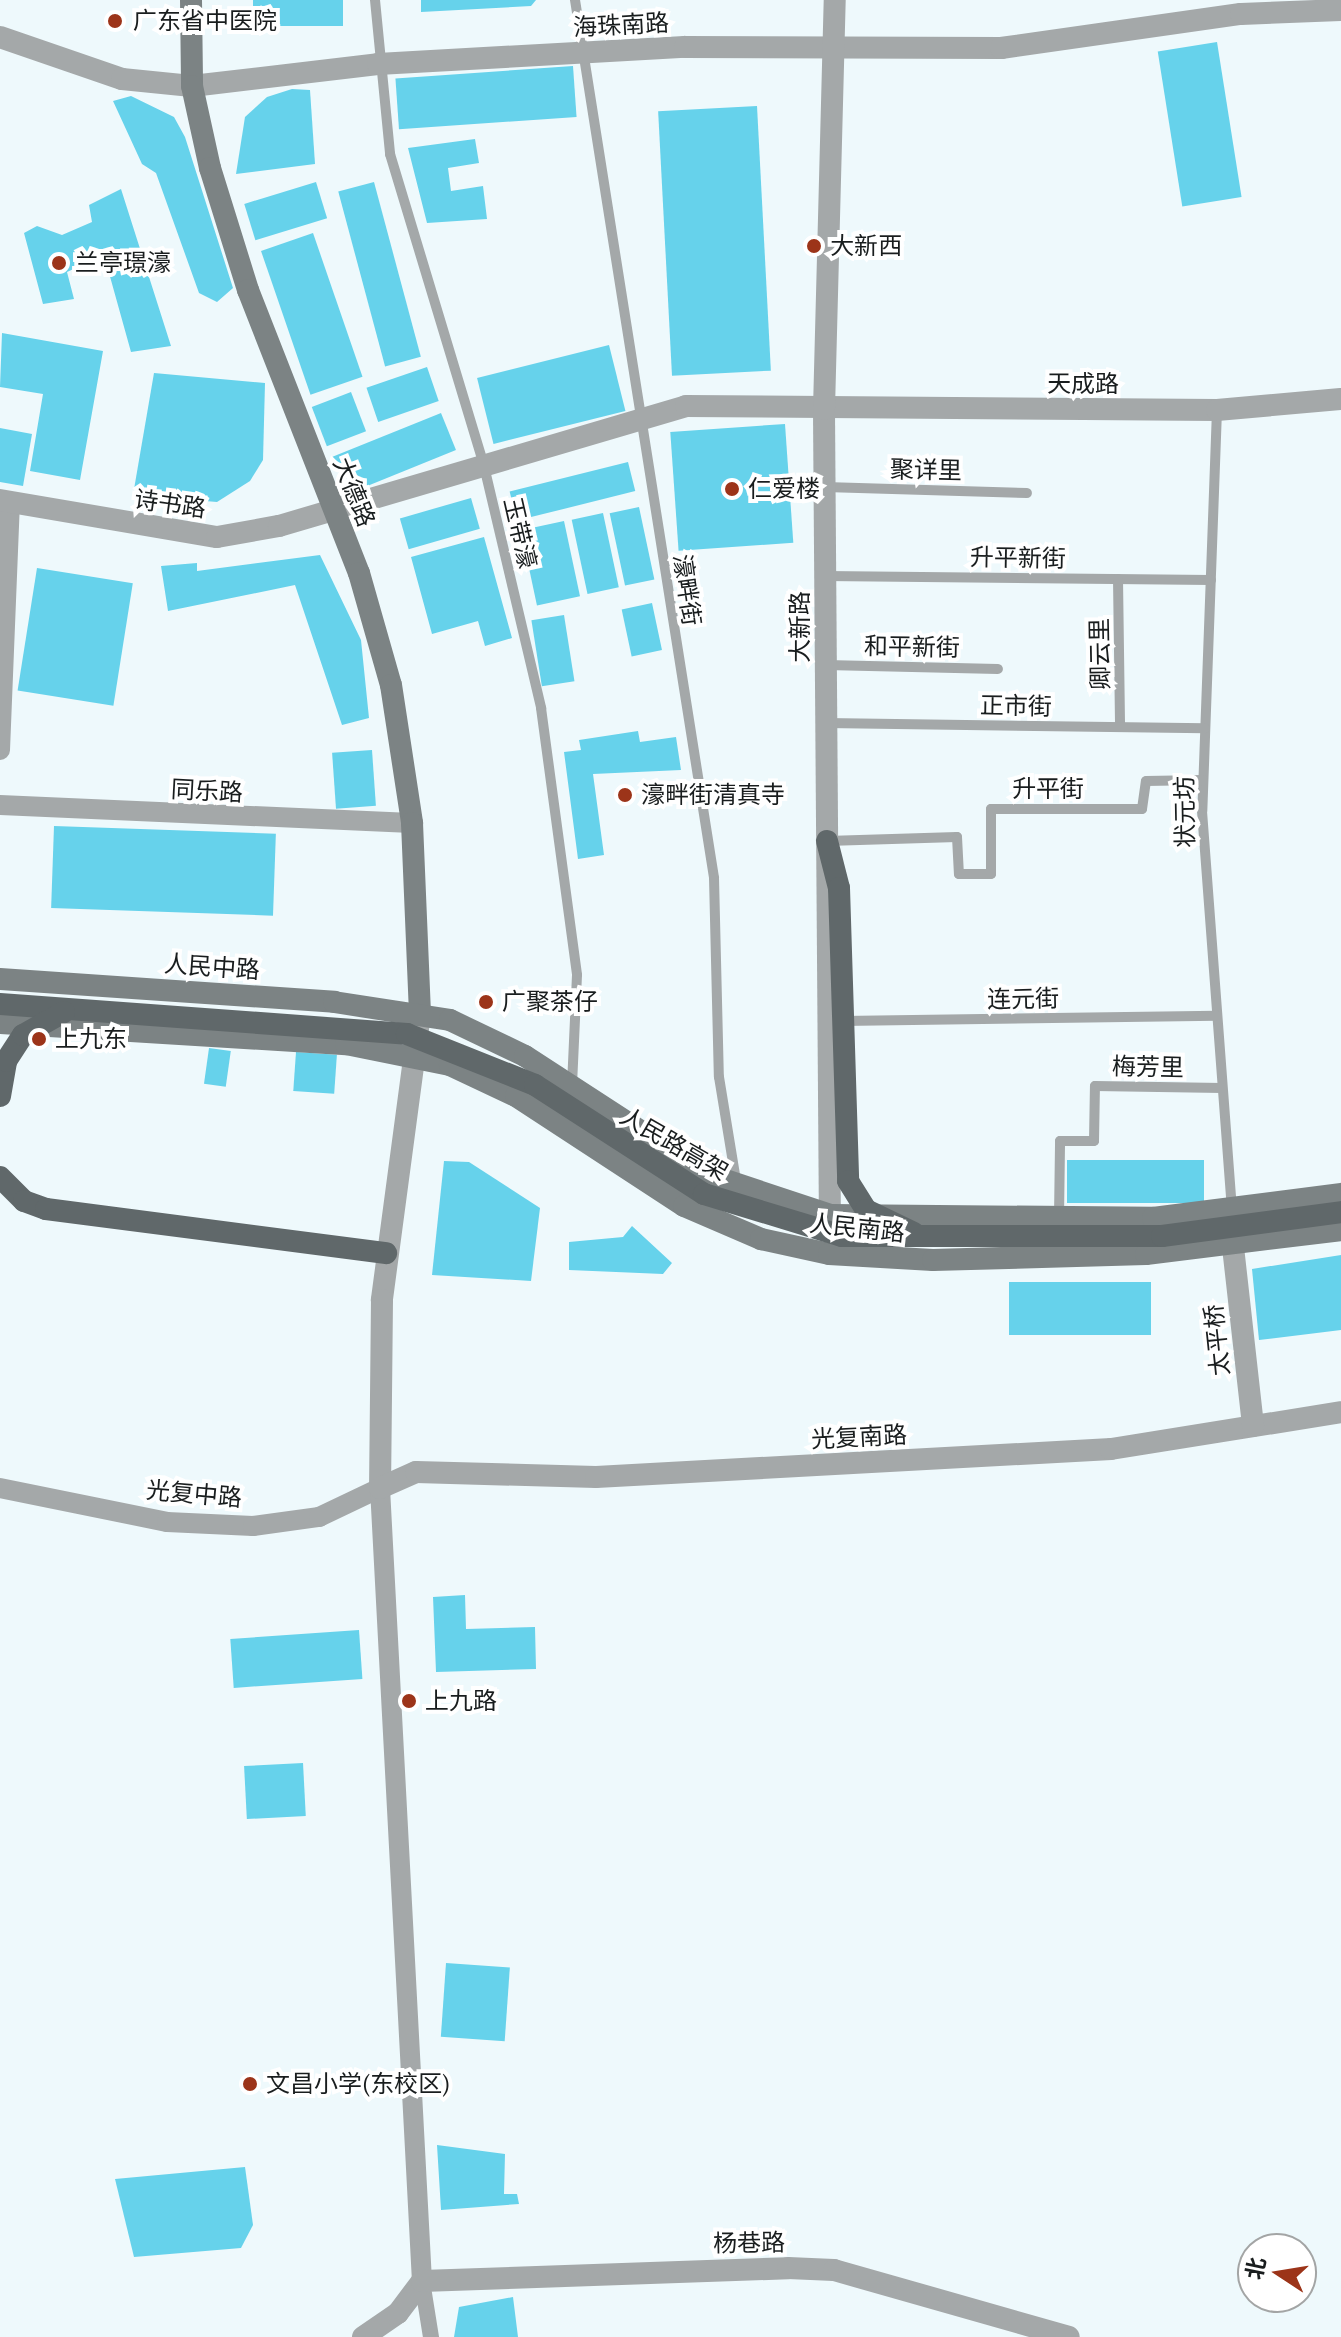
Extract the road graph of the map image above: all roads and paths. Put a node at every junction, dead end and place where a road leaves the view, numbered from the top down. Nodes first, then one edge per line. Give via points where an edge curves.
1 (191, 0) edge
2 (375, 0) edge
3 (575, 0) edge
4 (835, 0) edge
5 (1341, 10) edge
6 (0, 37) edge
7 (833, 44) junction
8 (582, 53) junction
9 (378, 64) junction
10 (192, 86) junction
11 (1341, 399) edge
12 (824, 409) junction
13 (1217, 410) junction
14 (642, 418) junction
15 (484, 466) junction
16 (825, 487) junction
17 (1027, 493) dead end
18 (5, 501) edge
19 (332, 509) junction
20 (825, 576) junction
21 (1118, 579) junction
22 (1211, 580) junction
23 (826, 665) junction
24 (998, 669) dead end
25 (826, 723) junction
26 (1120, 727) junction
27 (1205, 728) junction
28 (0, 750) edge
29 (1203, 780) junction
30 (0, 805) edge
31 (412, 823) junction
32 (827, 841) junction
33 (0, 979) edge
34 (0, 1004) edge
35 (76, 1009) junction
36 (420, 1014) junction
37 (1217, 1016) junction
38 (828, 1021) junction
39 (0, 1023) edge
40 (416, 1056) junction
41 (572, 1085) junction
42 (1222, 1088) junction
43 (0, 1096) edge
44 (0, 1177) edge
45 (737, 1187) junction
46 (1341, 1194) edge
47 (1341, 1212) edge
48 (1232, 1213) junction
49 (830, 1215) junction
50 (1059, 1219) junction
51 (1341, 1230) edge
52 (951, 1239) junction
53 (1233, 1247) junction
54 (386, 1253) junction
55 (829, 1254) junction
56 (1341, 1412) edge
57 (1253, 1426) junction
58 (0, 1488) edge
59 (380, 1488) junction
60 (422, 2281) junction
61 (363, 2337) edge
62 (431, 2337) edge
63 (1069, 2337) edge

1 - 10 main road, 大德路
2 - 9 lane, 玉带濠
3 - 8 lane, 濠畔街
4 - 7 street, 大新路
5 - 7 street, 海珠南路 via 1241,14 1001,48
6 - 10 street, 海珠南路 via 122,79
7 - 8 street, 海珠南路
7 - 12 street, 大新路
8 - 9 street, 海珠南路
8 - 14 lane, 濠畔街
9 - 10 street, 海珠南路
9 - 15 lane, 玉带濠 via 390,154
10 - 19 main road, 大德路 via 248,290
11 - 13 street, 天成路
12 - 13 street, 天成路
12 - 14 street, 天成路 via 686,406
12 - 16 street, 大新路
13 - 22 lane, 状元坊
14 - 15 street, 诗书路
14 - 45 lane, 濠畔街 via 714,878 719,1077
15 - 19 street, 诗书路
15 - 41 lane, 玉带濠 via 541,708 577,975
16 - 17 lane, 聚详里
16 - 20 street, 大新路
18 - 19 street, 诗书路 via 217,537
18 - 28 street
19 - 31 main road, 大德路 via 377,629
20 - 21 lane, 升平新街
20 - 23 street, 大新路
21 - 22 lane, 升平新街
21 - 26 lane, 卿云里
22 - 27 lane, 状元坊
23 - 24 lane, 和平新街
23 - 25 street, 大新路
25 - 26 lane, 正市街
25 - 32 street, 大新路
26 - 27 lane, 正市街
27 - 29 lane, 状元坊
29 - 32 lane, 升平街 via 1146,781 1142,809 991,809 991,874 959,874 957,837
29 - 37 lane, 状元坊
30 - 31 street, 同乐路
31 - 36 main road, 大德路
32 - 38 street, 大新路
32 - 52 main road via 839,888 848,1181 879,1220
33 - 36 main road, 人民中路
34 - 35 main road, 人民路高架
35 - 43 main road via 23,1035 6,1061
35 - 52 main road, 人民路高架 via 407,1034 535,1085 645,1161 736,1208 842,1236
36 - 40 street
36 - 41 main road, 人民南路 via 477,1030
37 - 38 lane, 连元街
37 - 42 lane, 状元坊
38 - 49 street, 大新路
39 - 40 main road via 346,1044
40 - 54 street
40 - 55 main road, 人民南路 via 516,1096 645,1184 722,1224
41 - 45 main road, 人民南路 via 680,1159
42 - 48 lane, 状元坊
42 - 50 lane, 梅芳里 via 1095,1086 1094,1141 1060,1141
44 - 54 main road via 24,1201 46,1209
45 - 49 main road, 人民南路
46 - 48 main road, 人民南路
47 - 52 main road, 人民路高架 via 1203,1233
48 - 50 main road, 人民南路
49 - 50 main road, 人民南路
49 - 55 street, 大新路
51 - 53 main road, 人民南路
53 - 55 main road, 人民南路 via 1005,1259
53 - 57 street, 太平桥
54 - 59 street
56 - 57 street, 光复南路
57 - 59 street, 光复南路 via 1111,1449 767,1468 596,1477 416,1472
58 - 59 street, 光复中路 via 167,1522 253,1526 319,1517
59 - 60 street
60 - 61 street via 398,2313
60 - 62 street
60 - 63 street, 杨巷路 via 569,2271 834,2270

